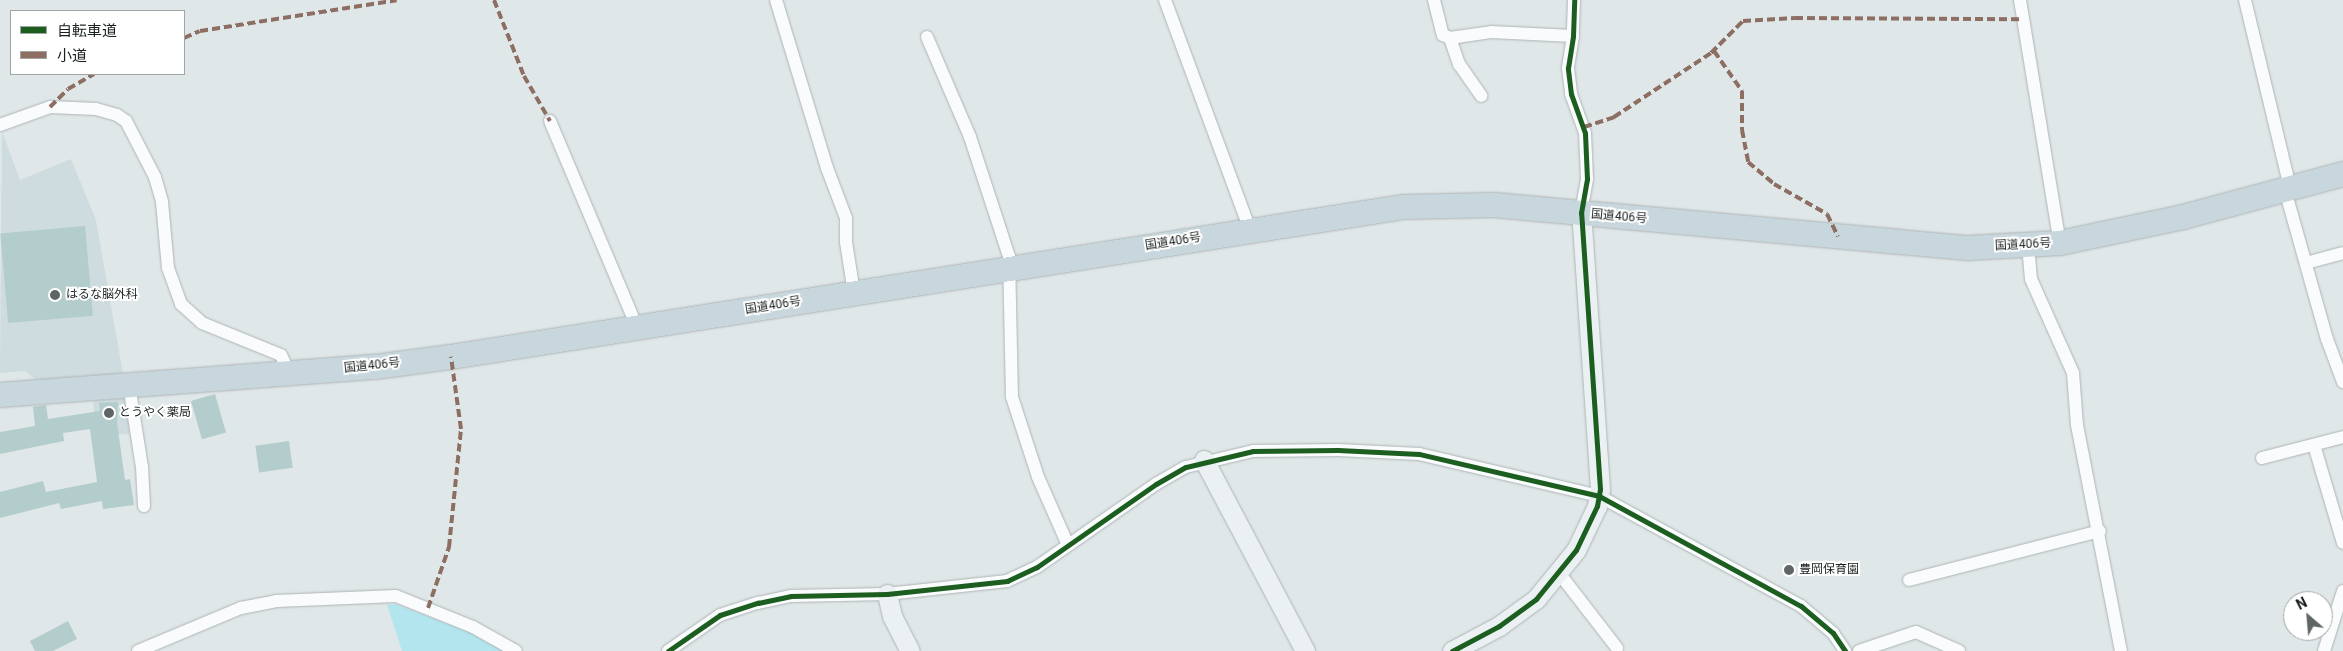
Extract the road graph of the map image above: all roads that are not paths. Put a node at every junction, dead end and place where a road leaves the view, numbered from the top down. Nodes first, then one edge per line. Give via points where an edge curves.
1 (776, 0) edge
2 (1165, 0) edge
3 (1434, 0) edge
4 (1574, 0) edge
5 (2020, 0) edge
6 (2246, 0) edge
7 (1573, 36) junction
8 (926, 37) dead end
9 (1450, 38) junction
10 (1481, 96) dead end
11 (550, 121) dead end
12 (0, 125) edge
13 (2343, 174) edge
14 (2288, 189) junction
15 (1581, 213) junction
16 (1250, 230) junction
17 (2060, 243) junction
18 (2028, 245) junction
19 (2343, 253) edge
20 (2306, 262) junction
21 (1010, 270) junction
22 (854, 294) junction
23 (638, 328) junction
24 (289, 373) junction
25 (2343, 382) edge
26 (129, 385) junction
27 (0, 395) edge
28 (2343, 437) edge
29 (2314, 445) junction
30 (2262, 458) dead end
31 (1204, 460) junction
32 (1599, 496) junction
33 (144, 506) dead end
34 (2100, 531) junction
35 (2343, 543) edge
36 (1068, 546) junction
37 (1559, 573) junction
38 (1909, 580) dead end
39 (2343, 591) edge
40 (886, 594) junction
41 (1617, 648) dead end
42 (138, 651) edge
43 (516, 651) edge
44 (668, 651) edge
45 (910, 651) edge
46 (1306, 651) edge
47 (1452, 651) edge
48 (1846, 651) edge
49 (1859, 651) edge
50 (1959, 651) edge
51 (2121, 651) edge
52 (2324, 651) edge

1 - 22 street via 846,218 846,242
2 - 16 street
3 - 9 street via 1443,35
4 - 7 street
5 - 17 street
6 - 14 street
7 - 9 street via 1491,32
7 - 15 street via 1569,83 1585,133 1588,178
8 - 21 street via 970,137 1009,256
9 - 10 street via 1459,64
11 - 23 street
12 - 24 street via 26,114 57,107 96,109 126,121 155,176 162,202 168,268 180,304 202,323 281,355
13 - 14 highway, 国道406号
14 - 17 highway, 国道406号 via 2183,217
14 - 20 street
15 - 16 highway, 国道406号 via 1448,204 1403,207
15 - 18 highway, 国道406号 via 1916,245
15 - 32 street
16 - 21 highway, 国道406号
17 - 18 highway, 国道406号
18 - 34 street via 2031,279 2073,373 2077,425
19 - 20 street
20 - 25 street via 2327,340
21 - 22 highway, 国道406号
21 - 36 street via 1012,397 1038,477
22 - 23 highway, 国道406号
23 - 24 highway, 国道406号 via 432,360
24 - 26 highway, 国道406号
26 - 27 highway, 国道406号
26 - 33 street via 142,467
28 - 29 street
29 - 30 street
29 - 35 street
31 - 32 street via 1253,451 1338,450 1419,454
31 - 36 street via 1156,484
31 - 46 street
32 - 37 street via 1584,536
32 - 48 street via 1801,606 1833,633
34 - 38 street
34 - 51 street
36 - 40 street via 1023,576 1007,581
37 - 41 street
37 - 47 street via 1520,612
39 - 52 street
40 - 44 street via 790,596 758,603 720,615
40 - 45 street via 892,616
42 - 43 street via 242,608 276,601 396,596 473,627
49 - 50 street via 1916,632

